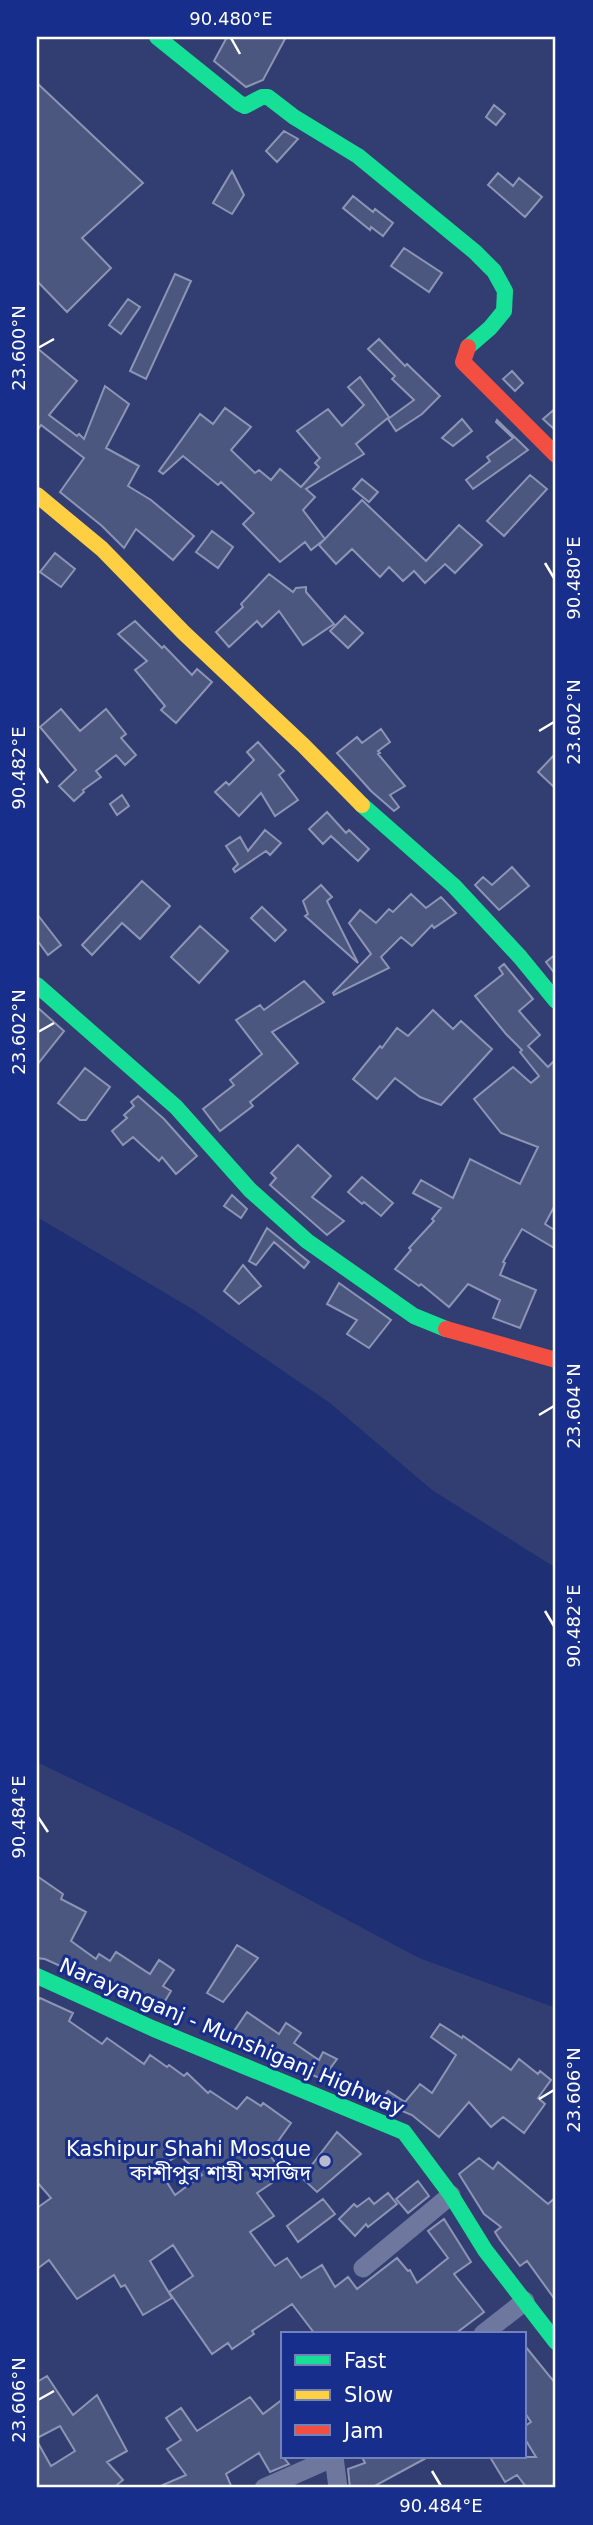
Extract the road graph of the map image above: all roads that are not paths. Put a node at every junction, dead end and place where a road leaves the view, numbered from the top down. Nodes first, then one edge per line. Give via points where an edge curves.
1 (157, 37) edge
2 (556, 455) edge
3 (37, 495) edge
4 (37, 985) edge
5 (556, 1001) edge
6 (556, 1360) edge
7 (40, 1984) edge
8 (451, 2195) junction
9 (363, 2268) dead end
10 (525, 2301) junction
11 (486, 2332) edge
12 (556, 2342) edge
13 (332, 2458) edge
14 (334, 2458) edge
15 (264, 2488) edge
16 (338, 2488) edge

1 - 2 street via 239,103 245,106 268,97 358,156 494,271 505,291 504,311 468,347 463,362
3 - 5 street via 102,549 347,792 454,886
4 - 6 street via 176,1107 250,1190 307,1241 414,1316 462,1335
7 - 8 street, Narayanganj - Munshiganj Highway via 404,2132
8 - 9 street
8 - 10 street, Narayanganj - Munshiganj Highway via 485,2250
10 - 11 street
10 - 12 street, Narayanganj - Munshiganj Highway
13 - 15 street
14 - 16 street

